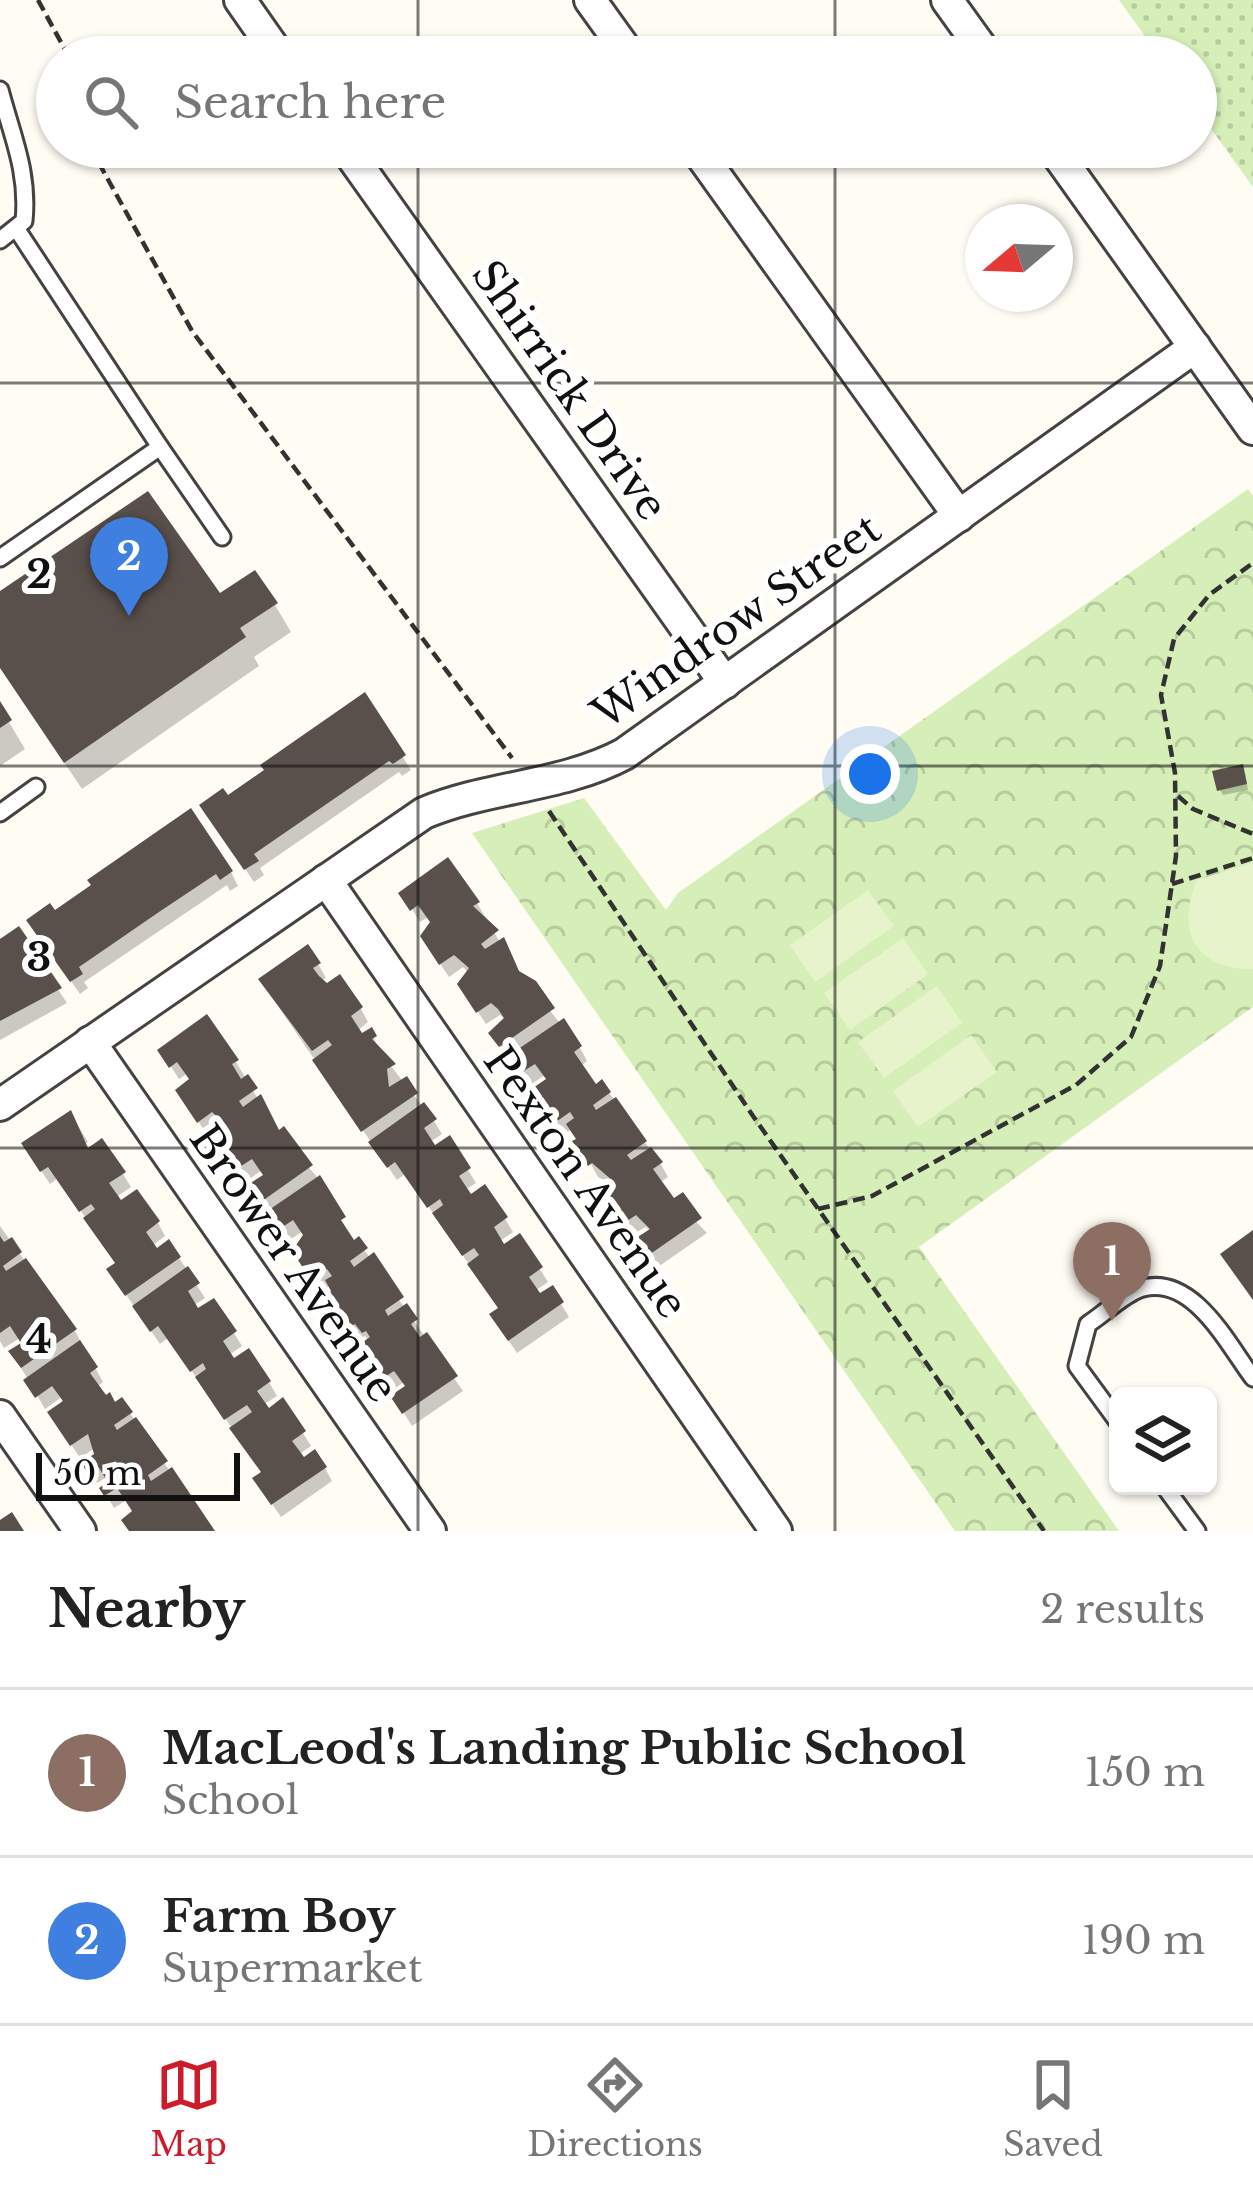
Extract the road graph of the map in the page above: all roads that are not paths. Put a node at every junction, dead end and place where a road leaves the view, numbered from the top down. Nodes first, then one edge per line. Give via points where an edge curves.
1 (240, 0) edge
2 (590, 0) edge
3 (947, 0) edge
4 (265, 36) edge
5 (616, 36) edge
6 (973, 36) edge
7 (0, 90) edge
8 (4, 130) edge
9 (360, 168) edge
10 (710, 168) edge
11 (1067, 168) edge
12 (16, 227) junction
13 (0, 240) edge
14 (1195, 347) junction
15 (1253, 429) edge
16 (160, 447) junction
17 (959, 516) junction
18 (223, 537) dead end
19 (0, 558) edge
20 (725, 683) junction
21 (37, 787) dead end
22 (0, 813) edge
23 (326, 880) junction
24 (90, 1042) junction
25 (0, 1105) edge
26 (1253, 1378) edge
27 (1109, 1410) edge
28 (0, 1416) edge
29 (1171, 1495) edge
30 (80, 1531) edge
31 (430, 1531) edge
32 (776, 1531) edge
33 (1197, 1531) edge

1 - 4 street
2 - 5 street
3 - 6 street
7 - 8 lane
8 - 12 lane via 20,149 28,183 24,221
9 - 20 street, Shirrick Drive
10 - 17 street
11 - 14 street
12 - 13 lane
12 - 16 lane
14 - 15 street
14 - 17 street, Windrow Street
16 - 18 lane
16 - 19 lane
17 - 20 street, Windrow Street
20 - 23 street, Windrow Street via 600,767 470,793 424,813
21 - 22 lane
23 - 24 street, Windrow Street
23 - 32 street, Pexton Avenue
24 - 25 street, Windrow Street
24 - 31 street, Brower Avenue
26 - 27 lane via 1195,1300 1143,1288 1088,1324 1077,1366
28 - 30 street
29 - 33 lane

